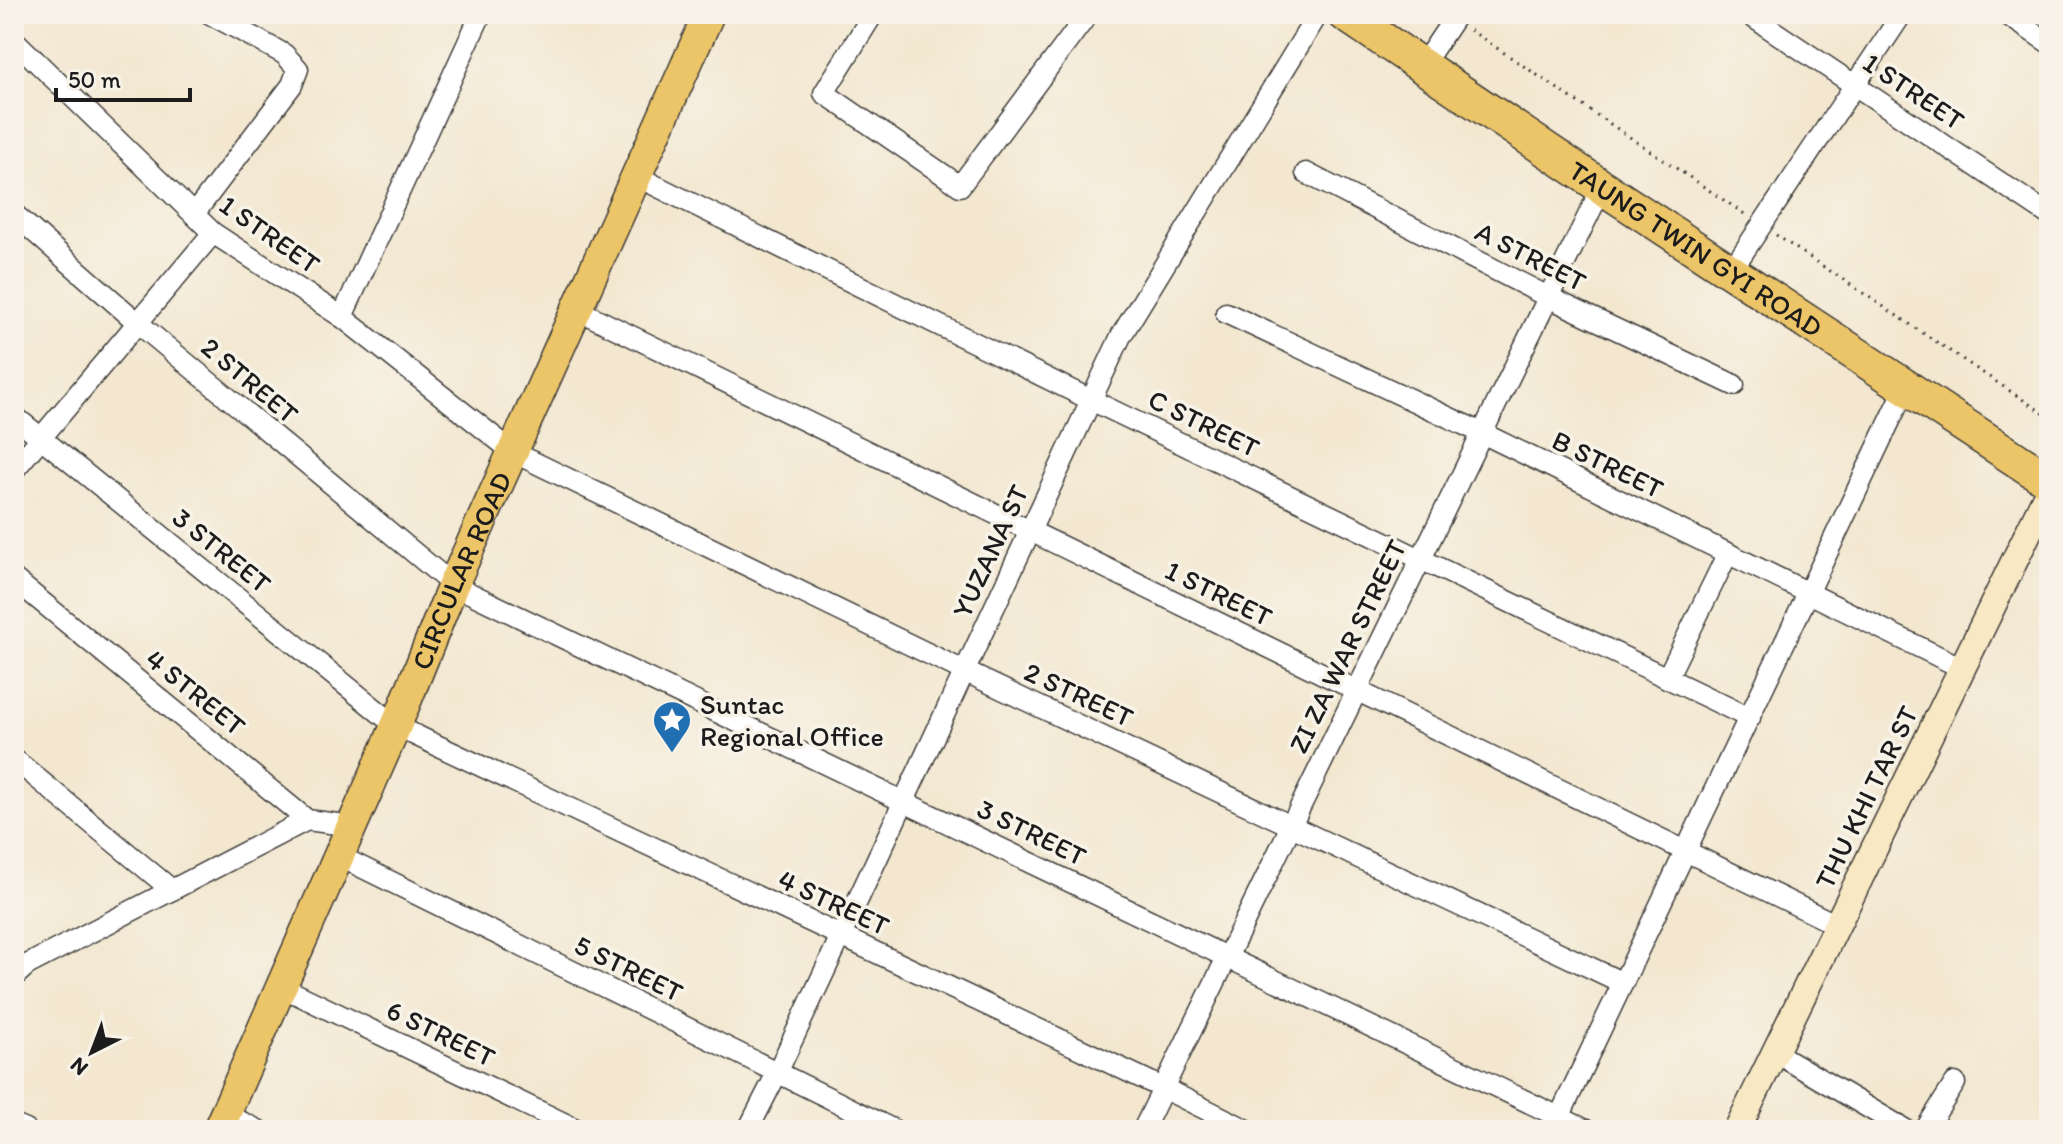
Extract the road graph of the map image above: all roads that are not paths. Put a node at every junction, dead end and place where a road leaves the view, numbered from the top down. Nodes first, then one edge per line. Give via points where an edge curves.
1 (210, 14) edge
2 (481, 14) edge
3 (709, 14) edge
4 (873, 14) edge
5 (1088, 14) edge
6 (1318, 14) edge
7 (1345, 14) edge
8 (1457, 14) edge
9 (1748, 14) edge
10 (1902, 14) edge
11 (2006, 14) edge
12 (14, 40) edge
13 (2049, 43) edge
14 (1422, 66) junction
15 (1855, 86) junction
16 (1306, 173) dead end
17 (636, 176) junction
18 (1602, 187) junction
19 (14, 214) edge
20 (194, 214) junction
21 (2049, 215) edge
22 (213, 233) junction
23 (1731, 271) junction
24 (1548, 297) junction
25 (576, 309) junction
26 (1226, 313) dead end
27 (342, 317) junction
28 (138, 323) junction
29 (1734, 385) dead end
30 (1906, 387) junction
31 (1091, 400) junction
32 (14, 416) edge
33 (1482, 433) junction
34 (40, 439) junction
35 (513, 452) junction
36 (14, 470) edge
37 (2049, 481) edge
38 (2049, 490) edge
39 (1029, 532) junction
40 (1728, 553) junction
41 (1421, 558) junction
42 (14, 579) edge
43 (453, 585) junction
44 (1810, 593) junction
45 (1964, 669) junction
46 (964, 671) junction
47 (1667, 678) junction
48 (1356, 691) junction
49 (1750, 718) junction
50 (396, 726) junction
51 (14, 759) edge
52 (903, 802) junction
53 (307, 820) junction
54 (1291, 825) junction
55 (353, 826) junction
56 (1686, 852) junction
57 (339, 856) junction
58 (172, 890) junction
59 (1839, 926) junction
60 (840, 936) junction
61 (1227, 957) junction
62 (18, 965) edge
63 (1623, 983) junction
64 (280, 986) junction
65 (1776, 1053) junction
66 (777, 1073) junction
67 (1955, 1083) dead end
68 (1163, 1088) junction
69 (221, 1122) edge
70 (1556, 1124) edge
71 (14, 1125) edge
72 (26, 1130) edge
73 (258, 1130) edge
74 (578, 1130) edge
75 (748, 1130) edge
76 (894, 1130) edge
77 (1143, 1130) edge
78 (1247, 1130) edge
79 (1586, 1130) edge
80 (1737, 1130) edge
81 (1906, 1130) edge
82 (1925, 1130) edge

1 - 20 street via 284,54 298,69 292,85
2 - 27 street
3 - 17 main road, CIRCULAR ROAD
4 - 5 street via 824,93 960,186
6 - 31 street, YUZANA ST via 1121,336
7 - 14 highway, TAUNG TWIN GYI ROAD
8 - 14 street
9 - 15 street, 1 STREET
10 - 15 street
11 - 13 street
12 - 20 street, 1 STREET
14 - 18 highway, TAUNG TWIN GYI ROAD
15 - 21 street, 1 STREET
15 - 23 street
16 - 24 street, A STREET
17 - 25 main road, CIRCULAR ROAD
17 - 31 street, C STREET
18 - 23 highway, TAUNG TWIN GYI ROAD
18 - 24 street, ZI ZA WAR STREET
19 - 28 street, 2 STREET
20 - 22 street, 1 STREET
22 - 27 street, 1 STREET
22 - 28 street
23 - 30 highway, TAUNG TWIN GYI ROAD
24 - 29 street, A STREET
24 - 33 street, ZI ZA WAR STREET
25 - 35 main road, CIRCULAR ROAD
25 - 39 street, 1 STREET
26 - 33 street, B STREET
27 - 35 street, 1 STREET
28 - 34 street
28 - 43 street, 2 STREET
30 - 37 highway, TAUNG TWIN GYI ROAD
30 - 44 street
31 - 39 street, YUZANA ST
31 - 41 street, C STREET
32 - 34 street, 3 STREET
33 - 40 street, B STREET
33 - 41 street, ZI ZA WAR STREET
34 - 36 street
34 - 50 street, 3 STREET
35 - 43 main road, CIRCULAR ROAD
35 - 46 street, 2 STREET
38 - 45 street, THU KHI TAR ST
39 - 46 street, YUZANA ST
39 - 48 street, 1 STREET
40 - 44 street, B STREET
40 - 47 street
41 - 47 street, C STREET
41 - 48 street, ZI ZA WAR STREET
42 - 53 street, 4 STREET
43 - 50 main road, CIRCULAR ROAD
43 - 52 street, 3 STREET
44 - 45 street, B STREET
44 - 49 street
45 - 59 street, THU KHI TAR ST
46 - 52 street, YUZANA ST
46 - 54 street, 2 STREET
47 - 49 street, C STREET
48 - 54 street, ZI ZA WAR STREET
48 - 56 street, 1 STREET
49 - 56 street
50 - 55 main road, CIRCULAR ROAD
50 - 60 street, 4 STREET
51 - 58 street
52 - 60 street, YUZANA ST
52 - 61 street, 3 STREET
53 - 55 street
53 - 58 street
54 - 61 street, ZI ZA WAR STREET
54 - 63 street, 2 STREET
55 - 57 main road, CIRCULAR ROAD
56 - 59 street, 1 STREET
56 - 63 street
57 - 64 main road, CIRCULAR ROAD
57 - 66 street, 5 STREET
58 - 62 street
59 - 65 street, THU KHI TAR ST
60 - 66 street, YUZANA ST
60 - 68 street, 4 STREET
61 - 68 street, ZI ZA WAR STREET
61 - 70 street, 3 STREET
63 - 70 street
64 - 69 main road, CIRCULAR ROAD
64 - 74 street, 6 STREET
65 - 80 street, THU KHI TAR ST
65 - 81 street
66 - 75 street, YUZANA ST
66 - 76 street, 5 STREET
67 - 82 street
68 - 77 street, ZI ZA WAR STREET
68 - 78 street, 4 STREET
69 - 73 street
70 - 79 street, 3 STREET
71 - 72 street

